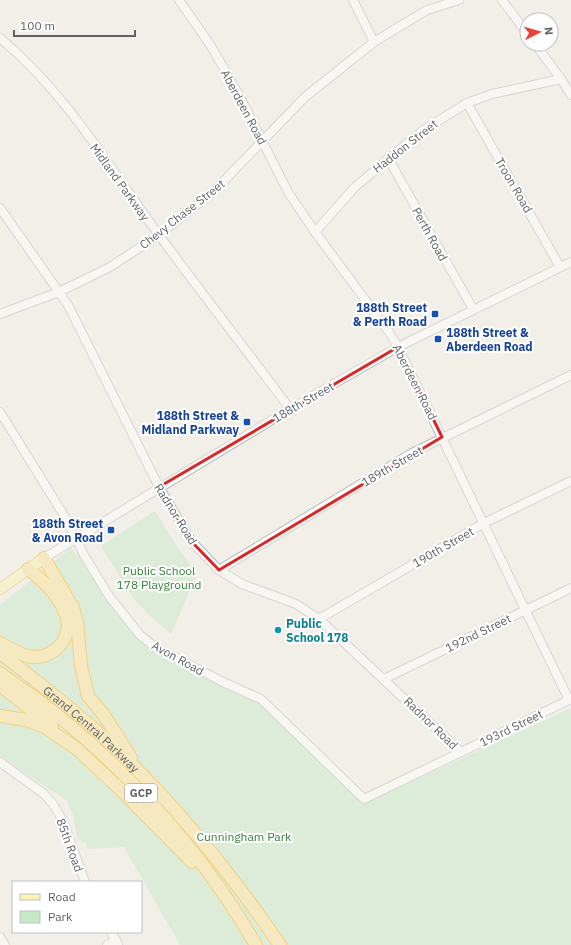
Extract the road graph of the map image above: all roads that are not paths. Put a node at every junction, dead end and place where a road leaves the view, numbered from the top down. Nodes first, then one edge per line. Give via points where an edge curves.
1 (179, 0) edge
2 (353, 0) edge
3 (458, 0) edge
4 (502, 0) edge
5 (519, 22) edge
6 (0, 38) edge
7 (374, 42) junction
8 (541, 52) edge
9 (562, 79) junction
10 (571, 95) edge
11 (467, 103) junction
12 (262, 142) junction
13 (388, 158) junction
14 (0, 208) edge
15 (314, 232) junction
16 (159, 235) junction
17 (571, 262) edge
18 (560, 267) junction
19 (59, 292) junction
20 (473, 309) junction
21 (0, 314) edge
22 (398, 347) junction
23 (571, 375) edge
24 (290, 409) junction
25 (0, 412) edge
26 (442, 437) junction
27 (571, 481) edge
28 (159, 487) junction
29 (484, 523) junction
30 (76, 538) junction
31 (44, 558) junction
32 (28, 569) junction
33 (219, 570) junction
34 (571, 588) edge
35 (0, 589) edge
36 (526, 610) junction
37 (319, 619) junction
38 (0, 643) edge
39 (0, 653) edge
40 (0, 673) edge
41 (384, 679) junction
42 (0, 684) edge
43 (570, 699) edge
44 (0, 716) edge
45 (77, 749) junction
46 (461, 752) junction
47 (0, 762) edge
48 (141, 774) junction
49 (364, 798) joint
50 (85, 881) edge
51 (221, 891) junction
52 (112, 933) edge
53 (0, 936) edge
54 (117, 942) edge
55 (5, 945) edge
56 (107, 945) edge
57 (256, 945) edge
58 (280, 945) edge

1 - 12 street, Aberdeen Road via 215,52
2 - 7 street
3 - 7 street, Chevy Chase Street via 427,10
4 - 5 street
6 - 16 street, Midland Parkway via 29,65 62,102
7 - 12 street, Chevy Chase Street via 305,97
8 - 9 street
9 - 10 street
9 - 11 street, Haddon Street via 492,94
11 - 13 street, Haddon Street via 422,131
11 - 18 street, Troon Road
12 - 15 street, Aberdeen Road via 288,192
12 - 16 street, Chevy Chase Street via 215,190
13 - 15 street, Haddon Street via 355,187
13 - 20 street, Perth Road
14 - 19 street, Radnor Road
15 - 22 street, Aberdeen Road
16 - 19 street, Chevy Chase Street via 110,267
16 - 24 street, Midland Parkway
17 - 18 street, 188th Street
18 - 20 street, 188th Street
19 - 21 street, Chevy Chase Street
19 - 28 street, Radnor Road via 72,312
20 - 22 street, 188th Street
22 - 24 street, 188th Street
22 - 26 street, Aberdeen Road
23 - 26 street, 189th Street
24 - 28 street, 188th Street
25 - 30 street, Avon Road
26 - 29 street, Aberdeen Road
26 - 33 street, 189th Street
27 - 29 street, 190th Street
28 - 30 street, 188th Street
28 - 33 street, Radnor Road via 192,542
29 - 36 street, Aberdeen Road
29 - 37 street, 190th Street
30 - 31 street, 188th Street
30 - 49 street, Avon Road via 109,596 140,635 155,647 261,699
31 - 32 main road
31 - 48 highway via 73,608 78,628 80,666 88,696 104,715
32 - 35 main road
32 - 38 highway via 46,583 63,609 67,623 66,636 59,647 37,657 17,652
33 - 37 street, Radnor Road via 242,584 296,604
34 - 36 street, 192nd Street
36 - 41 street, 192nd Street
36 - 43 street, Aberdeen Road
37 - 41 street, Radnor Road
39 - 48 highway, Grand Central Parkway / GCP via 61,700
40 - 51 highway, Grand Central Parkway / GCP via 60,717 115,767 166,820
41 - 46 street, Radnor Road
42 - 45 highway
43 - 46 street, 193rd Street
44 - 45 highway via 26,720 45,727
45 - 51 highway
46 - 49 street, 193rd Street
47 - 50 street, 85th Road via 44,794 53,804 63,821
48 - 58 highway, Grand Central Parkway / GCP via 183,817
51 - 57 highway, Grand Central Parkway / GCP
52 - 54 street
53 - 55 street
54 - 56 street

